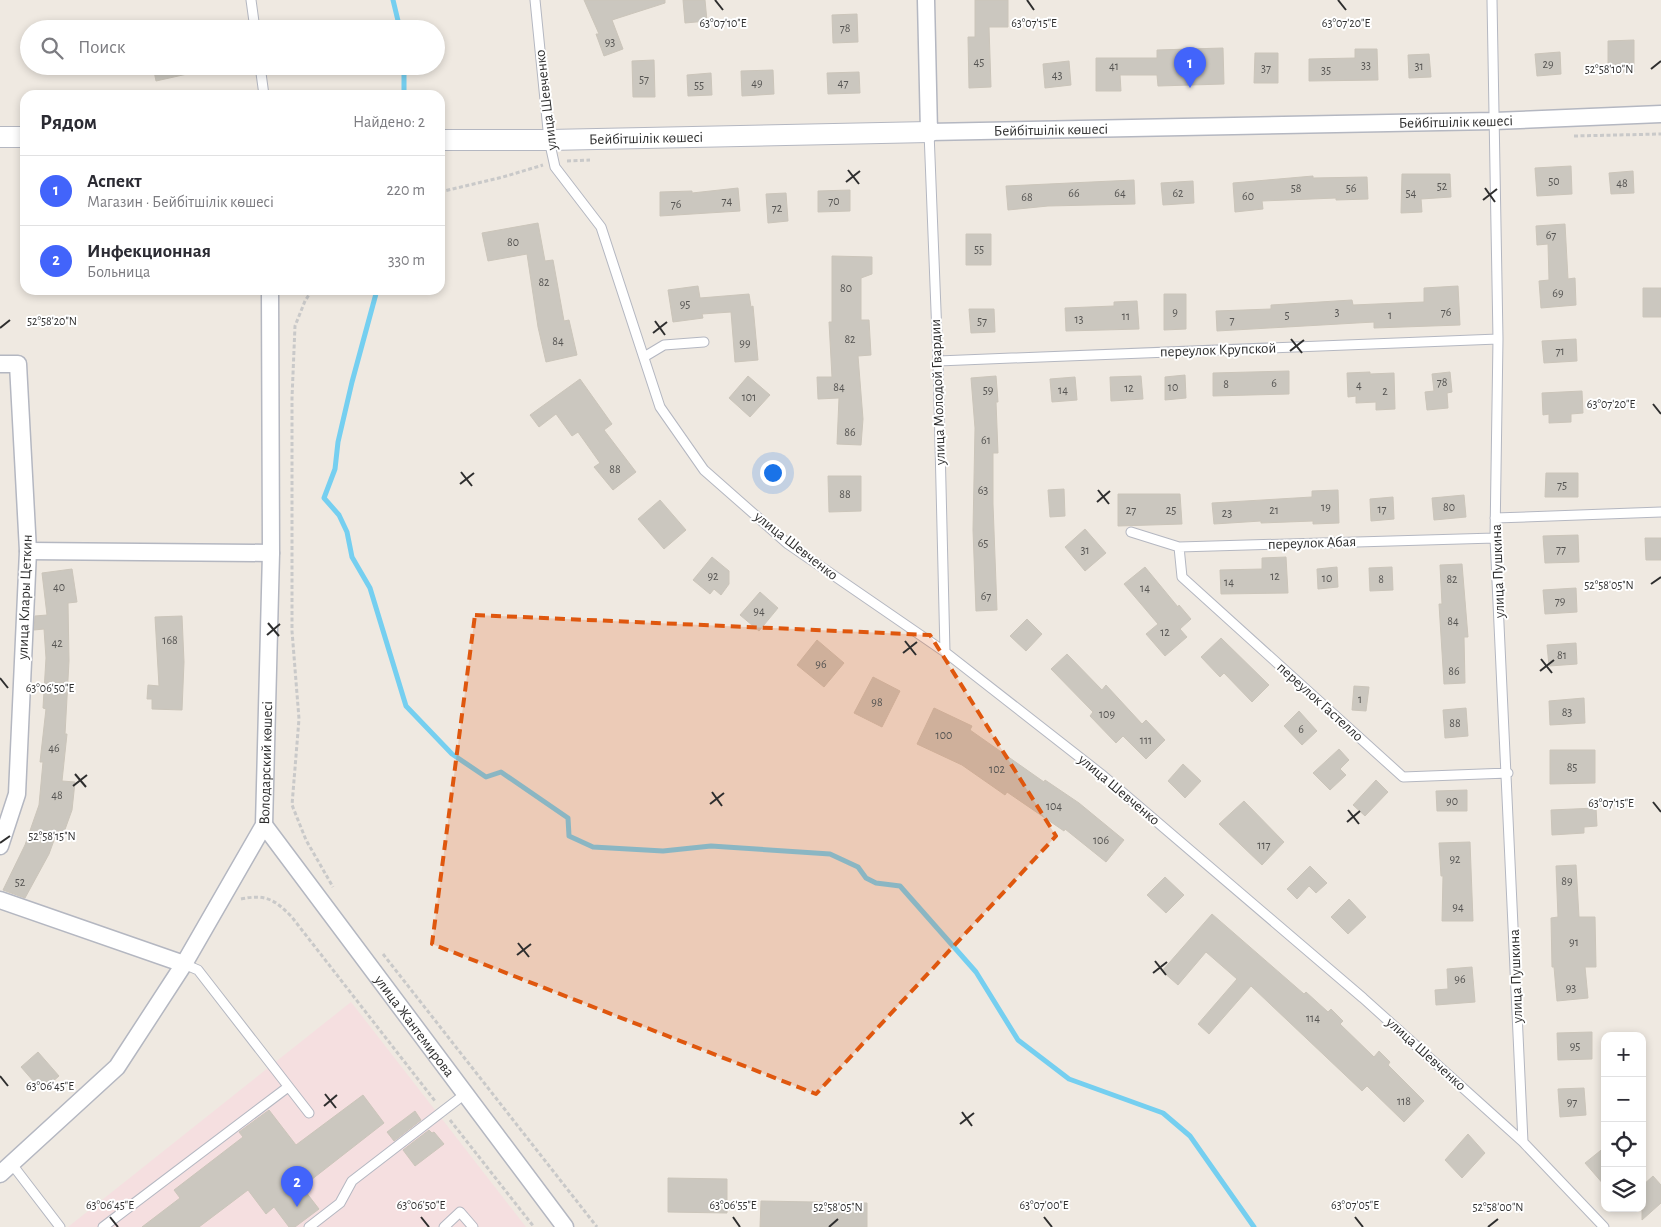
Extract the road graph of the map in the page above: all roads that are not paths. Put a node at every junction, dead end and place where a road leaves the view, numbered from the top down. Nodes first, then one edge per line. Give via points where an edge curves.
1 (251, 0) edge
2 (535, 0) edge
3 (926, 0) edge
4 (1492, 0) edge
5 (254, 20) edge
6 (261, 75) edge
7 (263, 90) edge
8 (1661, 114) edge
9 (1494, 121) junction
10 (929, 132) junction
11 (0, 137) edge
12 (20, 137) edge
13 (445, 140) edge
14 (549, 140) junction
15 (270, 295) edge
16 (1498, 339) junction
17 (704, 342) dead end
18 (644, 357) junction
19 (938, 362) junction
20 (0, 364) edge
21 (1661, 512) edge
22 (1495, 518) junction
23 (1131, 532) dead end
24 (1496, 538) junction
25 (1179, 547) junction
26 (28, 551) junction
27 (270, 553) junction
28 (945, 652) junction
29 (1508, 773) junction
30 (264, 825) junction
31 (0, 846) edge
32 (0, 900) edge
33 (184, 964) junction
34 (288, 1087) junction
35 (465, 1094) junction
36 (309, 1113) dead end
37 (1523, 1142) junction
38 (6, 1168) edge
39 (60, 1227) edge
40 (103, 1227) edge
41 (310, 1227) edge
42 (444, 1227) edge
43 (474, 1227) edge
44 (564, 1227) edge
45 (1604, 1227) edge

1 - 5 lane
2 - 14 lane, улица Шевченко
3 - 10 street
4 - 9 lane, улица Пушкина
6 - 7 lane
8 - 9 street, Бейбітшілік көшесі
9 - 10 street, Бейбітшілік көшесі
9 - 16 lane, улица Пушкина
10 - 14 street, Бейбітшілік көшесі
10 - 19 lane, улица Молодой Гвардии
11 - 12 street
13 - 14 street, Бейбітшілік көшесі
14 - 18 lane, улица Шевченко via 556,171 601,227
15 - 27 street, Володарский көшесі
16 - 19 lane, переулок Крупской
16 - 22 lane, улица Пушкина
17 - 18 lane via 664,346
18 - 28 lane, улица Шевченко via 660,407 704,470 788,544
19 - 28 lane, улица Молодой Гвардии
20 - 26 street, улица Клары Цеткин via 18,364
21 - 22 lane
22 - 24 lane, улица Пушкина
23 - 25 lane, переулок Абая
24 - 25 lane, переулок Абая
24 - 29 lane, улица Пушкина
25 - 29 lane, переулок Гастелло via 1182,577 1403,777
26 - 27 street
26 - 31 street, улица Клары Цеткин via 17,794
27 - 30 street, Володарский көшесі
28 - 37 lane, улица Шевченко via 1100,774 1363,998
29 - 37 lane, улица Пушкина
30 - 33 street, Володарский көшесі
30 - 35 street, улица Жантемирова
32 - 33 street
33 - 34 lane via 198,970
33 - 38 street, Володарский көшесі via 117,1067
34 - 36 lane
34 - 40 lane
35 - 41 lane via 352,1181 340,1203
35 - 44 street, улица Жантемирова
37 - 45 lane, улица Шевченко
38 - 39 lane
42 - 43 lane via 460,1212

